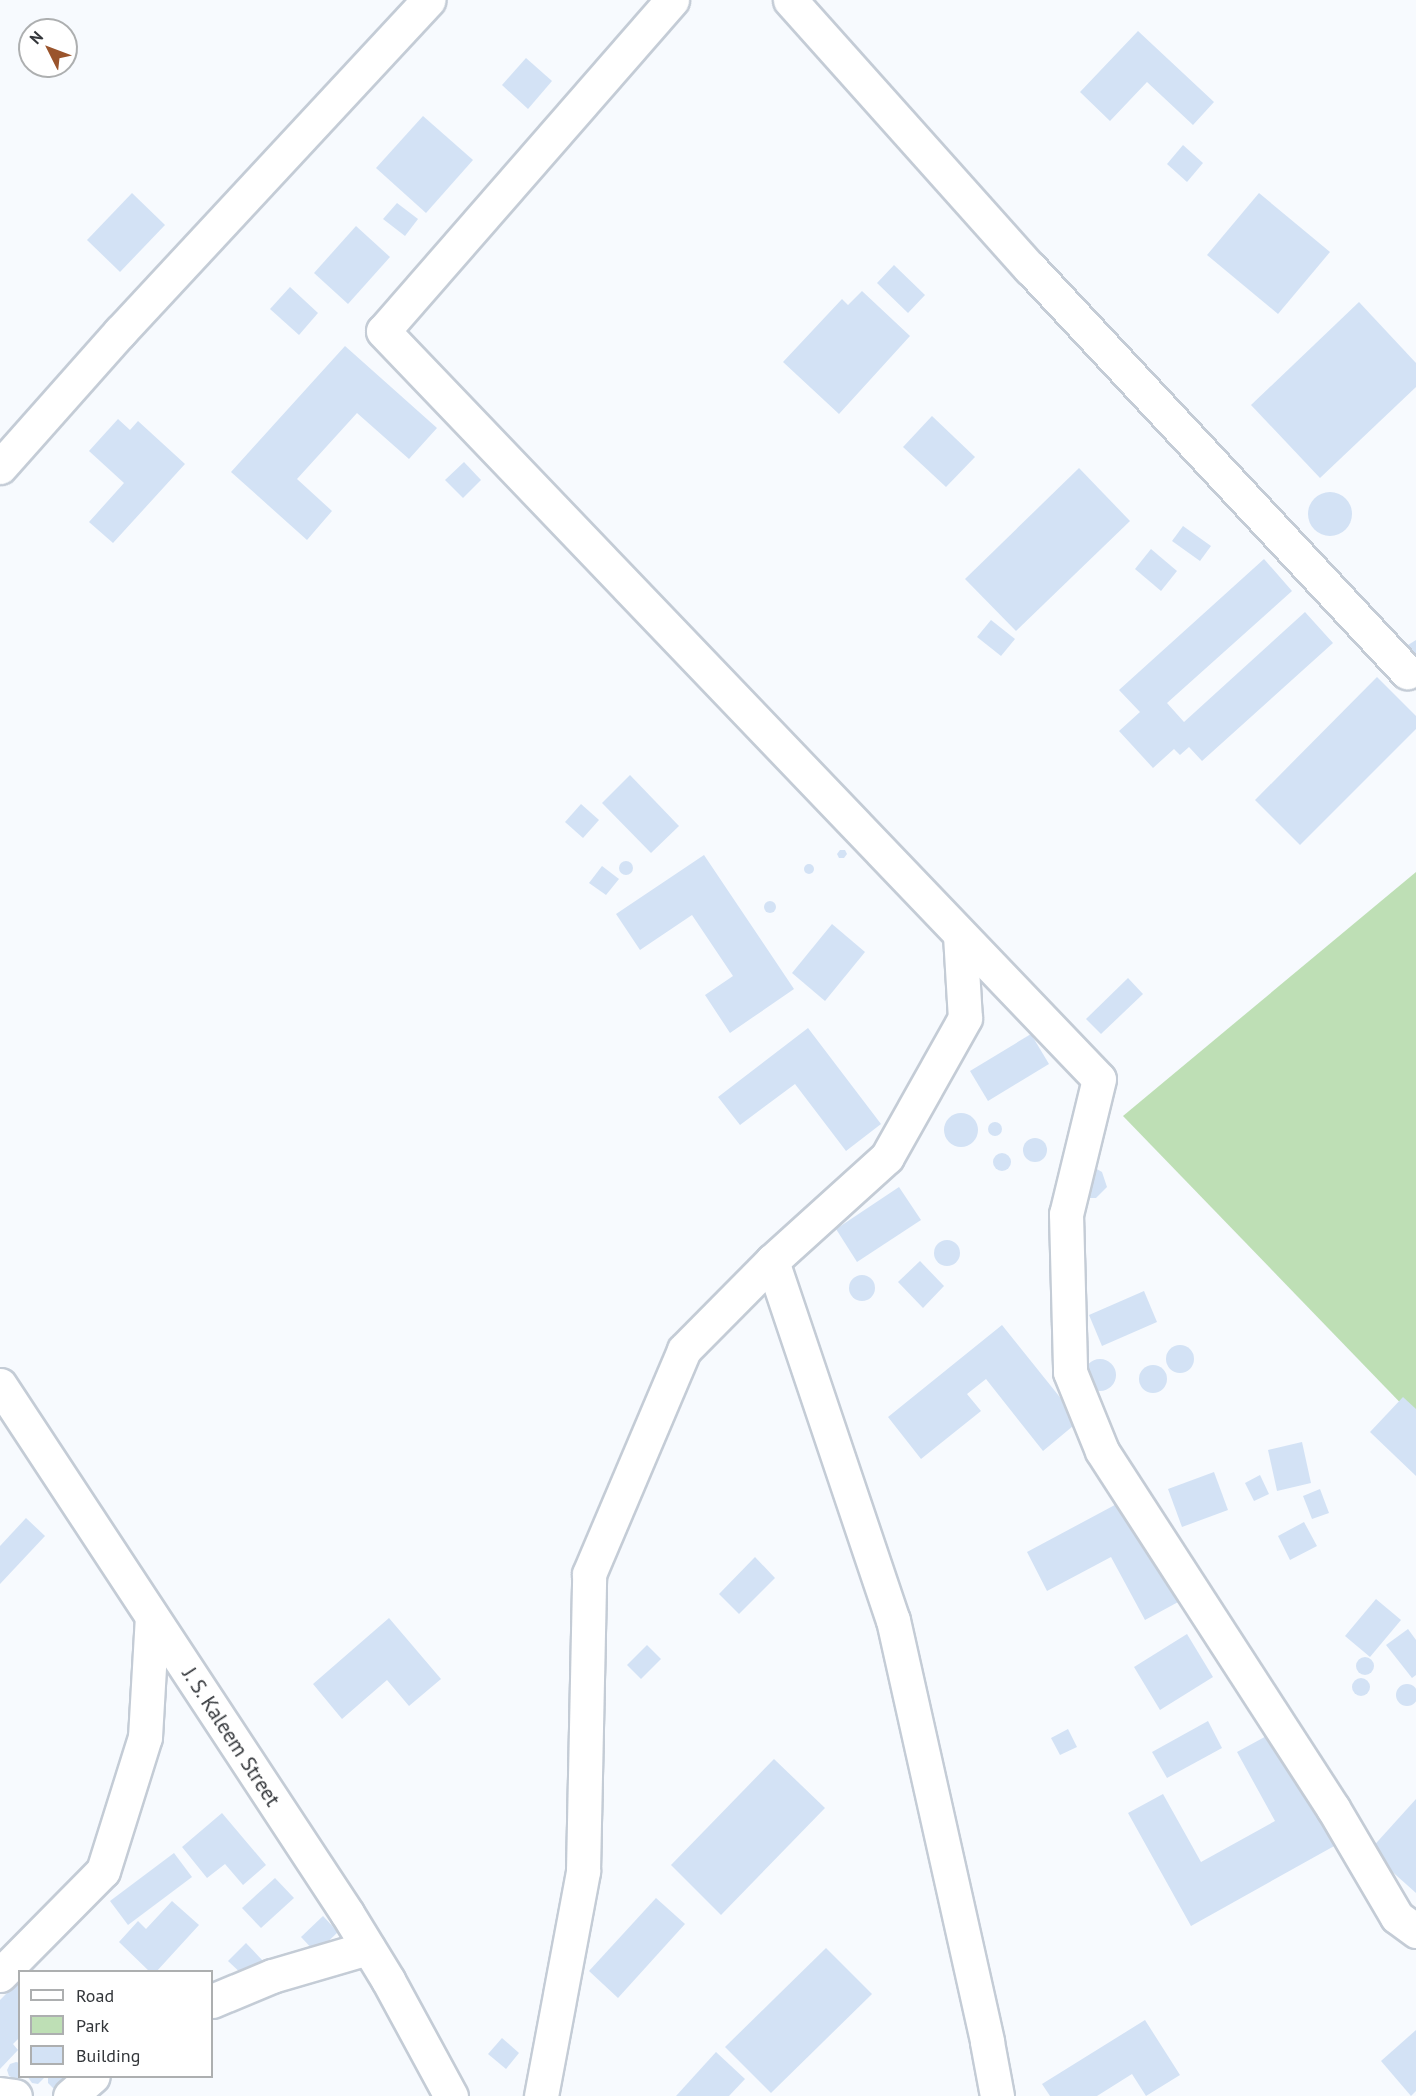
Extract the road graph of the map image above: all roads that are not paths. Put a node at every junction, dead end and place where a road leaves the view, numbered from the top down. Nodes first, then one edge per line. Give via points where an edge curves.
1 (428, 0) edge
2 (672, 0) edge
3 (790, 0) edge
4 (0, 467) edge
5 (1407, 672) dead end
6 (960, 935) junction
7 (771, 1261) junction
8 (0, 1384) edge
9 (152, 1617) junction
10 (1416, 1931) edge
11 (368, 1948) junction
12 (0, 1975) edge
13 (213, 2001) edge
14 (91, 2078) edge
15 (0, 2094) edge
16 (15, 2096) edge
17 (70, 2096) edge
18 (451, 2096) edge
19 (541, 2096) edge
20 (997, 2096) edge

1 - 4 street
2 - 6 street via 383,331
3 - 5 street via 1030,268
6 - 7 street via 965,1018 887,1157
6 - 10 street via 1099,1079 1066,1214 1070,1372 1102,1451 1333,1808 1397,1917
7 - 19 street via 684,1350 589,1574 583,1871
7 - 20 street via 893,1620
8 - 9 street, J. S. Kaleem Street
9 - 11 street, J. S. Kaleem Street
9 - 12 street via 144,1737 103,1871
11 - 13 street via 272,1976
11 - 18 street, J. S. Kaleem Street
14 - 17 street
15 - 16 street

